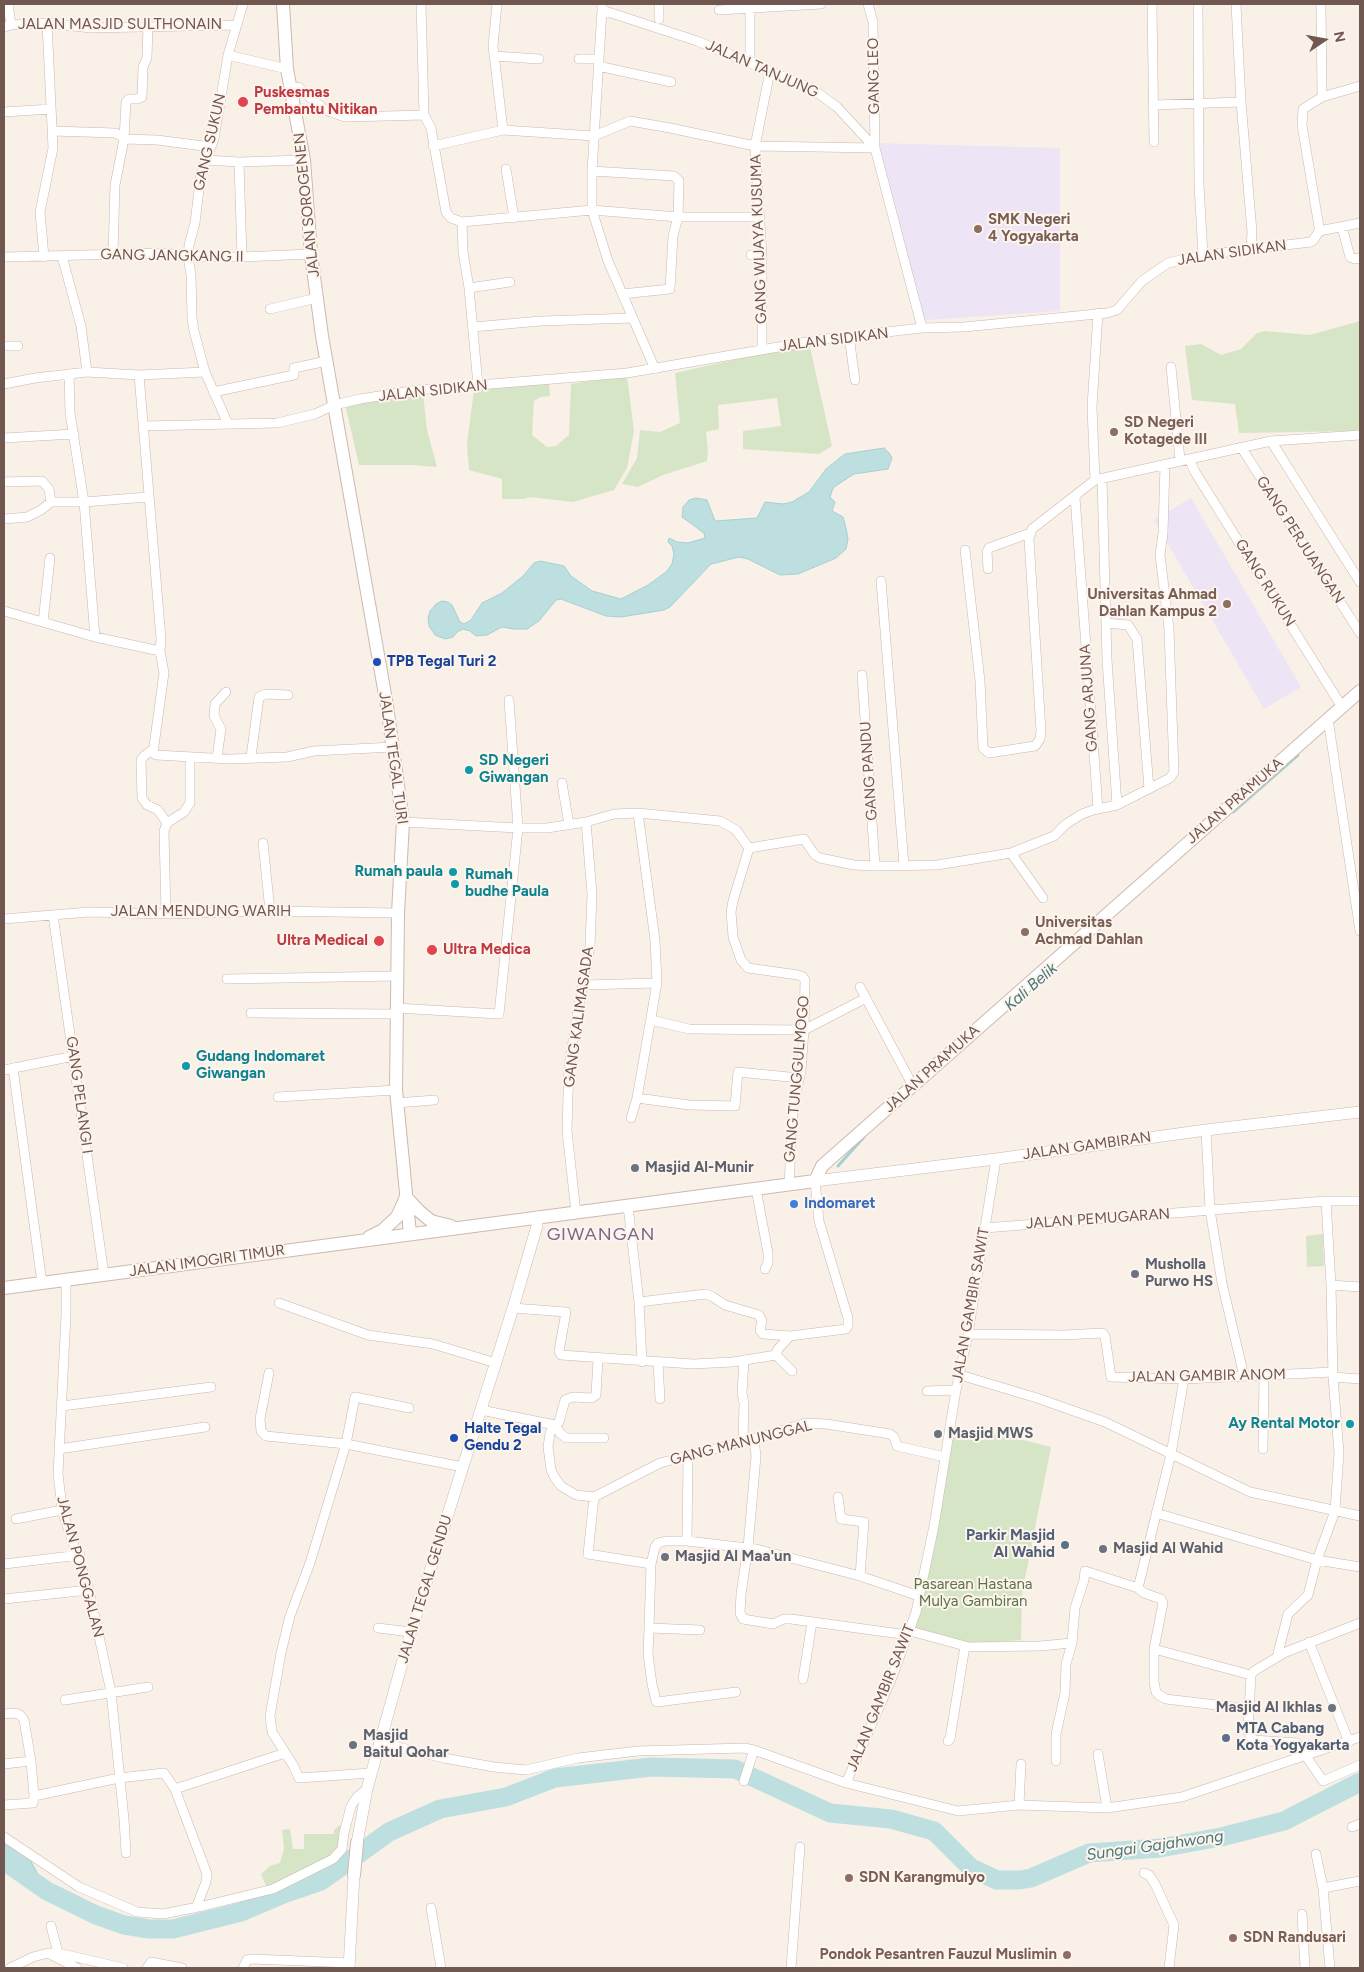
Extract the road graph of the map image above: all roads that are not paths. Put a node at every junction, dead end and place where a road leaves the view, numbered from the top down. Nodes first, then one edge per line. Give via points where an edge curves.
1 (8, 4) edge
2 (243, 4) edge
3 (283, 4) edge
4 (422, 4) edge
5 (496, 4) edge
6 (659, 4) edge
7 (808, 4) edge
8 (821, 4) edge
9 (868, 4) edge
10 (1152, 4) edge
11 (1198, 4) edge
12 (1236, 4) edge
13 (1321, 4) edge
14 (780, 5) edge
15 (602, 7) edge
16 (750, 7) edge
17 (719, 10) dead end
18 (659, 19) dead end
19 (47, 22) junction
20 (236, 25) junction
21 (7, 26) edge
22 (148, 26) junction
23 (228, 55) junction
24 (494, 56) junction
25 (539, 59) dead end
26 (579, 59) dead end
27 (599, 62) junction
28 (750, 62) junction
29 (287, 69) junction
30 (770, 71) junction
31 (671, 82) dead end
32 (1360, 86) edge
33 (291, 89) junction
34 (1322, 97) junction
35 (1241, 102) junction
36 (1199, 104) junction
37 (1154, 105) junction
38 (52, 109) junction
39 (4, 112) edge
40 (424, 115) junction
41 (53, 130) junction
42 (503, 130) junction
43 (594, 136) junction
44 (124, 139) junction
45 (1154, 142) dead end
46 (434, 146) junction
47 (755, 146) junction
48 (211, 147) junction
49 (875, 148) junction
50 (206, 160) junction
51 (304, 160) junction
52 (239, 162) junction
53 (506, 169) dead end
54 (592, 171) junction
55 (592, 210) junction
56 (678, 217) junction
57 (760, 217) junction
58 (514, 218) junction
59 (462, 222) junction
60 (1360, 224) edge
61 (1342, 227) junction
62 (1319, 231) junction
63 (1251, 249) junction
64 (113, 254) junction
65 (311, 254) junction
66 (751, 255) dead end
67 (762, 255) junction
68 (1203, 255) junction
69 (62, 256) junction
70 (4, 257) edge
71 (44, 257) junction
72 (188, 257) junction
73 (242, 257) junction
74 (1360, 258) edge
75 (510, 282) dead end
76 (469, 288) junction
77 (622, 294) junction
78 (317, 298) junction
79 (270, 309) dead end
80 (1098, 313) junction
81 (633, 318) junction
82 (473, 327) junction
83 (922, 328) junction
84 (848, 336) junction
85 (4, 346) edge
86 (18, 346) dead end
87 (762, 350) junction
88 (326, 360) junction
89 (1171, 367) dead end
90 (655, 369) junction
91 (87, 372) junction
92 (205, 372) junction
93 (68, 374) junction
94 (138, 375) junction
95 (855, 380) dead end
96 (4, 384) edge
97 (478, 385) junction
98 (213, 392) junction
99 (334, 405) junction
100 (228, 424) junction
101 (143, 426) junction
102 (74, 434) junction
103 (1360, 435) edge
104 (4, 438) edge
105 (1271, 441) junction
106 (1240, 447) junction
107 (1185, 460) junction
108 (1165, 464) junction
109 (1098, 479) junction
110 (4, 482) edge
111 (148, 497) junction
112 (1075, 497) junction
113 (51, 502) junction
114 (84, 502) junction
115 (4, 520) edge
116 (1030, 533) junction
117 (965, 550) dead end
118 (50, 558) dead end
119 (988, 569) dead end
120 (881, 581) dead end
121 (1360, 582) edge
122 (4, 611) edge
123 (43, 622) junction
124 (1106, 623) junction
125 (1360, 633) edge
126 (95, 637) junction
127 (160, 651) junction
128 (862, 675) dead end
129 (1360, 690) edge
130 (226, 692) dead end
131 (288, 695) dead end
132 (509, 700) dead end
133 (1342, 707) junction
134 (1328, 719) junction
135 (393, 747) junction
136 (152, 750) junction
137 (190, 757) junction
138 (251, 757) junction
139 (216, 758) junction
140 (562, 783) dead end
141 (1149, 789) junction
142 (1117, 805) junction
143 (1098, 809) junction
144 (638, 813) junction
145 (168, 822) junction
146 (403, 822) junction
147 (586, 822) junction
148 (569, 825) junction
149 (518, 828) junction
150 (263, 842) dead end
151 (749, 848) junction
152 (1011, 853) junction
153 (904, 865) junction
154 (876, 866) junction
155 (1043, 898) dead end
156 (270, 911) junction
157 (398, 913) junction
158 (166, 914) junction
159 (53, 915) junction
160 (4, 919) edge
161 (1360, 931) edge
162 (397, 976) junction
163 (227, 979) dead end
164 (657, 983) junction
165 (583, 985) junction
166 (860, 987) dead end
167 (866, 998) junction
168 (396, 1011) junction
169 (251, 1013) dead end
170 (651, 1020) junction
171 (804, 1030) junction
172 (74, 1056) junction
173 (8, 1069) edge
174 (800, 1078) junction
175 (913, 1086) junction
176 (396, 1096) junction
177 (278, 1097) dead end
178 (637, 1098) junction
179 (434, 1100) dead end
180 (1360, 1112) edge
181 (631, 1118) dead end
182 (1206, 1130) junction
183 (996, 1159) junction
184 (815, 1182) junction
185 (789, 1185) junction
186 (756, 1189) junction
187 (406, 1197) junction
188 (1326, 1201) junction
189 (1360, 1201) edge
190 (628, 1206) junction
191 (1210, 1210) junction
192 (576, 1212) junction
193 (537, 1217) junction
194 (459, 1228) junction
195 (985, 1228) junction
196 (410, 1234) junction
197 (361, 1241) junction
198 (765, 1269) dead end
199 (104, 1275) junction
200 (66, 1280) junction
201 (42, 1283) junction
202 (1331, 1285) junction
203 (1360, 1287) edge
204 (4, 1288) edge
205 (279, 1302) dead end
206 (639, 1302) junction
207 (513, 1308) junction
208 (968, 1334) junction
209 (790, 1336) junction
210 (776, 1355) junction
211 (598, 1358) junction
212 (744, 1360) junction
213 (642, 1362) junction
214 (496, 1363) junction
215 (658, 1363) junction
216 (792, 1371) dead end
217 (269, 1373) dead end
218 (1333, 1374) junction
219 (1264, 1375) junction
220 (960, 1376) junction
221 (1244, 1376) junction
222 (1360, 1378) edge
223 (1184, 1379) junction
224 (211, 1387) dead end
225 (956, 1390) junction
226 (927, 1391) dead end
227 (660, 1398) dead end
228 (62, 1406) junction
229 (409, 1408) dead end
230 (481, 1410) junction
231 (555, 1425) junction
232 (205, 1427) dead end
233 (604, 1438) dead end
234 (754, 1438) junction
235 (743, 1440) junction
236 (346, 1444) junction
237 (59, 1449) junction
238 (1263, 1449) dead end
239 (1171, 1454) junction
240 (688, 1456) junction
241 (945, 1457) junction
242 (463, 1467) junction
243 (594, 1497) junction
244 (838, 1497) dead end
245 (62, 1510) junction
246 (1335, 1510) junction
247 (1156, 1513) junction
248 (1360, 1516) edge
249 (16, 1519) dead end
250 (687, 1542) junction
251 (748, 1547) junction
252 (80, 1555) junction
253 (1317, 1560) junction
254 (4, 1564) edge
255 (651, 1564) junction
256 (1360, 1567) edge
257 (860, 1576) junction
258 (1138, 1588) junction
259 (89, 1590) junction
260 (919, 1596) junction
261 (4, 1599) edge
262 (812, 1622) junction
263 (1360, 1624) edge
264 (378, 1628) dead end
265 (649, 1628) junction
266 (700, 1630) dead end
267 (410, 1632) junction
268 (909, 1633) junction
269 (1309, 1642) junction
270 (1072, 1643) junction
271 (965, 1646) junction
272 (1154, 1649) junction
273 (1277, 1657) junction
274 (1251, 1675) junction
275 (803, 1679) dead end
276 (148, 1688) dead end
277 (111, 1692) junction
278 (736, 1692) dead end
279 (65, 1700) dead end
280 (1250, 1709) junction
281 (4, 1714) edge
282 (1360, 1737) edge
283 (948, 1741) dead end
284 (1349, 1742) junction
285 (381, 1743) junction
286 (754, 1751) junction
287 (285, 1753) junction
288 (1098, 1754) dead end
289 (1305, 1757) junction
290 (30, 1761) junction
291 (1056, 1761) dead end
292 (4, 1764) edge
293 (1021, 1764) dead end
294 (1360, 1765) edge
295 (371, 1773) junction
296 (119, 1778) junction
297 (744, 1780) dead end
298 (846, 1783) junction
299 (175, 1788) junction
300 (367, 1789) junction
301 (34, 1796) junction
302 (4, 1805) edge
303 (1019, 1805) junction
304 (1107, 1808) junction
305 (4, 1837) edge
306 (357, 1843) joint
307 (800, 1847) dead end
308 (126, 1853) dead end
309 (1316, 1854) dead end
310 (1144, 1873) dead end
311 (354, 1875) joint
312 (1360, 1881) edge
313 (1323, 1888) junction
314 (196, 1908) junction
315 (431, 1908) dead end
316 (1302, 1914) dead end
317 (51, 1926) dead end
318 (48, 1953) junction
319 (58, 1953) junction
320 (347, 1965) edge
321 (14, 1967) edge
322 (77, 1968) edge
323 (123, 1968) edge
324 (147, 1968) edge
325 (178, 1968) edge
326 (243, 1968) edge
327 (440, 1968) edge
328 (791, 1968) edge
329 (1169, 1968) edge
330 (1306, 1968) edge
331 (1330, 1968) edge

1 - 21 street
2 - 20 street, GANG SUKUN
3 - 29 main road, JALAN SOROGENEN
4 - 40 street
5 - 24 street
6 - 18 street
7 - 8 street
7 - 14 street
9 - 49 street, GANG LEO via 873,22
10 - 37 street
11 - 36 street
12 - 35 street
13 - 34 street
14 - 16 street
15 - 27 street
15 - 28 street, JALAN TANJUNG
16 - 17 street
16 - 28 street
19 - 21 street, JALAN MASJID SULTHONAIN
19 - 22 street, JALAN MASJID SULTHONAIN via 91,28
19 - 38 street
20 - 22 street, JALAN MASJID SULTHONAIN
20 - 23 street, GANG SUKUN
22 - 44 street via 142,96 126,102
23 - 29 street
23 - 48 street, GANG SUKUN
24 - 25 street
24 - 42 street
26 - 27 street
27 - 31 street
27 - 43 street
28 - 30 street, JALAN TANJUNG
29 - 33 main road, JALAN SOROGENEN
30 - 47 street, GANG WIJAYA KUSUMA
30 - 49 street, JALAN TANJUNG via 825,97
32 - 34 street
33 - 40 street via 298,87 325,110 345,117
33 - 51 main road, JALAN SOROGENEN
34 - 62 street via 1306,106 1302,115
35 - 36 street
35 - 63 street
36 - 37 street
36 - 68 street
37 - 45 street
38 - 39 street
38 - 41 street
40 - 46 street
41 - 44 street via 115,133
41 - 71 street via 53,148 40,212
42 - 43 street
42 - 46 street
43 - 47 street via 630,121
43 - 54 street
44 - 48 street
44 - 64 street via 115,185
46 - 59 street via 446,212
47 - 49 street
47 - 57 street, GANG WIJAYA KUSUMA
48 - 50 street, GANG SUKUN
49 - 83 street, JALAN TANJUNG
50 - 52 street
50 - 72 street, GANG SUKUN via 201,173
51 - 52 street
51 - 65 main road, JALAN SOROGENEN
52 - 73 street
53 - 58 street
54 - 55 street
54 - 56 street via 676,177 679,183
55 - 56 street
55 - 58 street
55 - 77 street
56 - 57 street
56 - 77 street via 673,236 669,290
57 - 67 street, GANG WIJAYA KUSUMA
58 - 59 street
59 - 76 street
60 - 61 street
61 - 62 street
61 - 74 street via 1350,257
62 - 63 street, JALAN SIDIKAN via 1311,242
63 - 68 street, JALAN SIDIKAN
64 - 69 street, GANG JANGKANG II
64 - 72 street, GANG JANGKANG II via 167,253
65 - 73 street, GANG JANGKANG II
65 - 78 main road, JALAN SOROGENEN
66 - 67 street
67 - 87 street, GANG WIJAYA KUSUMA
68 - 80 street, JALAN SIDIKAN via 1168,262 1142,281 1117,310
69 - 71 street, GANG JANGKANG II
69 - 91 street via 81,326
70 - 71 street, GANG JANGKANG II
72 - 73 street, GANG JANGKANG II
72 - 92 street, GANG SUKUN via 192,318
75 - 76 street
76 - 82 street
77 - 81 street
78 - 79 street
78 - 88 main road, JALAN SOROGENEN
80 - 83 street, JALAN SIDIKAN via 964,327
80 - 109 street via 1092,388
81 - 82 street
81 - 90 street
82 - 97 street
83 - 84 street, JALAN SIDIKAN
84 - 87 street, JALAN SIDIKAN
84 - 95 street
85 - 86 street
87 - 90 street, JALAN SIDIKAN
88 - 98 street via 294,368 294,375
88 - 99 main road, JALAN SOROGENEN
89 - 107 street
90 - 97 street, JALAN SIDIKAN
91 - 93 street
91 - 94 street
92 - 94 street
92 - 98 street, GANG SUKUN
93 - 96 street
93 - 102 street
94 - 101 street
97 - 99 street, JALAN SIDIKAN via 417,390
98 - 100 street, GANG SUKUN
99 - 100 street, JALAN SIDIKAN via 315,414 277,423
99 - 135 main road, JALAN TEGAL TURI
100 - 101 street, JALAN SIDIKAN
101 - 111 street
102 - 104 street
102 - 114 street
103 - 105 street
105 - 106 street
105 - 121 street
106 - 107 street
106 - 125 street, GANG PERJUANGAN
107 - 108 street
107 - 133 street, GANG RUKUN
108 - 109 street
108 - 141 street via 1160,555 1169,629 1174,772 1170,778
109 - 112 street
109 - 124 street
110 - 113 street via 42,481 47,486
111 - 114 street
111 - 127 street
112 - 116 street
112 - 143 street, GANG ARJUNA
113 - 114 street
113 - 115 street via 27,517
114 - 126 street
116 - 117 street via 1041,730 1035,746 989,753 983,748 980,681
116 - 119 street via 989,548
118 - 123 street
120 - 153 street
122 - 123 street
123 - 126 street
124 - 141 street via 1128,625 1137,639
124 - 142 street
126 - 127 street
127 - 136 street via 164,677
128 - 154 street, GANG PANDU
129 - 133 main road, JALAN PRAMUKA
130 - 139 street via 215,704 214,716 221,729
131 - 138 street via 266,694 259,697
132 - 149 street
133 - 134 main road, JALAN PRAMUKA
134 - 161 street
134 - 175 main road, JALAN PRAMUKA
135 - 138 street via 314,751 287,757
135 - 146 main road, JALAN TEGAL TURI
136 - 137 street via 156,755
136 - 145 street via 141,760 142,798
137 - 139 street
137 - 145 street via 190,802 184,812
138 - 139 street
140 - 148 street
141 - 142 street
142 - 143 street
143 - 152 street via 1082,814 1054,836
144 - 147 street via 614,814
144 - 151 street via 724,822 736,830
144 - 164 street via 655,940
145 - 158 street via 164,831
146 - 149 street
146 - 157 main road, JALAN TEGAL TURI
147 - 148 street
147 - 165 street, GANG KALIMASADA via 592,894 590,946
148 - 149 street
149 - 168 street via 499,1014
150 - 156 street
151 - 154 street via 801,839 806,840 820,858
151 - 171 street, GANG TUNGGULMOGO via 733,901 731,923 735,946 748,968 803,977
152 - 153 street via 937,864
152 - 155 street
153 - 154 street
156 - 157 street, JALAN MENDUNG WARIH
156 - 158 street, JALAN MENDUNG WARIH
157 - 162 main road, JALAN TEGAL TURI
158 - 159 street, JALAN MENDUNG WARIH via 89,912
159 - 160 street, JALAN MENDUNG WARIH
159 - 172 street, GANG PELANGI I
162 - 163 street
162 - 168 main road, JALAN TEGAL TURI
164 - 165 street
164 - 170 street
165 - 192 street, GANG KALIMASADA via 569,1067 568,1095 567,1131
166 - 167 street
167 - 171 street
167 - 175 street
168 - 169 street
168 - 176 main road, JALAN TEGAL TURI
170 - 171 street via 689,1028
170 - 178 street
171 - 174 street, GANG TUNGGULMOGO
172 - 173 street
172 - 199 street, GANG PELANGI I
173 - 201 street
174 - 178 street via 738,1072 735,1106 689,1105
174 - 185 street, GANG TUNGGULMOGO via 793,1107
175 - 184 main road, JALAN PRAMUKA via 822,1166
176 - 177 street
176 - 179 street
176 - 187 main road, JALAN TEGAL TURI
178 - 181 street
180 - 182 street, JALAN GAMBIRAN
182 - 183 street, JALAN GAMBIRAN
182 - 191 street
183 - 184 street, JALAN GAMBIRAN
183 - 195 street, JALAN GAMBIR SAWIT
184 - 185 main road
184 - 209 street via 819,1221 849,1322 846,1329
185 - 186 main road
186 - 190 main road
186 - 198 street via 768,1253
187 - 194 main road via 432,1221
187 - 196 main road, JALAN TEGAL TURI
187 - 197 main road via 397,1217 383,1230
188 - 189 street, JALAN PEMUGARAN
188 - 191 street, JALAN PEMUGARAN
188 - 202 street
190 - 192 main road
190 - 206 street
191 - 195 street, JALAN PEMUGARAN
191 - 221 street via 1222,1284
192 - 193 main road
193 - 194 main road
193 - 207 street, JALAN TEGAL GENDU
194 - 196 main road
195 - 208 street, JALAN GAMBIR SAWIT
196 - 197 main road, JALAN IMOGIRI TIMUR
197 - 199 main road, JALAN IMOGIRI TIMUR
199 - 200 main road, JALAN IMOGIRI TIMUR
200 - 201 main road, JALAN IMOGIRI TIMUR
200 - 228 street, JALAN PONGGALAN
201 - 204 main road, JALAN IMOGIRI TIMUR
202 - 203 street
202 - 218 street
205 - 214 street via 368,1335 433,1344
206 - 209 street via 706,1294 724,1305 759,1315 762,1334
206 - 213 street
207 - 211 street via 566,1312 559,1354
207 - 214 street, JALAN TEGAL GENDU
208 - 220 street, JALAN GAMBIR SAWIT
208 - 223 street, JALAN GAMBIR ANOM via 1102,1332 1111,1377
209 - 210 street
210 - 212 street
210 - 216 street
211 - 213 street
211 - 231 street via 595,1397 565,1400 559,1422
212 - 215 street via 721,1364
212 - 235 street
213 - 215 street
214 - 230 street, JALAN TEGAL GENDU
215 - 227 street
217 - 236 street via 260,1419 263,1434
218 - 219 street, JALAN GAMBIR ANOM
218 - 222 street, JALAN GAMBIR ANOM
218 - 246 street via 1339,1453
219 - 221 street, JALAN GAMBIR ANOM
219 - 238 street
220 - 225 street, JALAN GAMBIR SAWIT
220 - 239 street via 1105,1422
221 - 223 street, JALAN GAMBIR ANOM
223 - 239 street
224 - 228 street
225 - 226 street
225 - 241 street, JALAN GAMBIR SAWIT
228 - 237 street, JALAN PONGGALAN
229 - 236 street via 355,1396
230 - 231 street
230 - 242 street, JALAN TEGAL GENDU
231 - 233 street via 566,1438
231 - 243 street via 548,1447 555,1478 576,1495
232 - 237 street
234 - 235 street, GANG MANUNGGAL
234 - 241 street, GANG MANUNGGAL via 806,1423 826,1424 890,1434 897,1446
234 - 251 street via 756,1456
235 - 240 street, GANG MANUNGGAL
236 - 242 street
236 - 287 street via 281,1652 270,1716 272,1732
237 - 245 street, JALAN PONGGALAN
239 - 246 street via 1250,1492
239 - 247 street
240 - 243 street, GANG MANUNGGAL via 660,1463
240 - 250 street
241 - 260 street, JALAN GAMBIR SAWIT
242 - 267 street, JALAN TEGAL GENDU
243 - 255 street via 588,1554
244 - 257 street via 841,1519 864,1522
245 - 249 street
245 - 252 street, JALAN PONGGALAN
246 - 248 street
246 - 253 street
247 - 253 street
247 - 258 street
250 - 251 street
250 - 255 street via 658,1543
251 - 257 street
251 - 262 street via 740,1616 746,1621 773,1624 784,1619
252 - 254 street
252 - 259 street, JALAN PONGGALAN
253 - 256 street
253 - 273 street via 1308,1595 1288,1614
255 - 265 street
257 - 260 street
258 - 270 street via 1085,1571
258 - 272 street via 1160,1598 1163,1603
259 - 261 street
259 - 277 street, JALAN PONGGALAN
260 - 268 street, JALAN GAMBIR SAWIT
262 - 268 street
262 - 275 street
263 - 269 street
264 - 267 street
265 - 266 street
265 - 278 street via 648,1654 657,1702
267 - 285 street, JALAN TEGAL GENDU
268 - 271 street
268 - 298 street, JALAN GAMBIR SAWIT
269 - 273 street
269 - 284 street
270 - 271 street
270 - 291 street via 1056,1734
271 - 283 street
272 - 274 street
272 - 280 street via 1154,1682 1159,1696
273 - 274 street
274 - 280 street
276 - 277 street
277 - 279 street
277 - 296 street, JALAN PONGGALAN
280 - 289 street via 1248,1731 1253,1740 1296,1743
281 - 290 street via 20,1714 24,1720
282 - 284 street, JALAN GAMBIR SAWIT
284 - 289 street, JALAN GAMBIR SAWIT
285 - 286 street via 444,1758 526,1770 578,1758 638,1751 699,1748
285 - 295 street, JALAN TEGAL GENDU
286 - 297 street
286 - 298 street
287 - 295 street via 299,1778
287 - 299 street
288 - 304 street
289 - 294 street via 1323,1781
289 - 304 street, JALAN GAMBIR SAWIT via 1182,1797
290 - 292 street
290 - 301 street
293 - 303 street
295 - 300 street, JALAN TEGAL GENDU
296 - 299 street via 164,1773
296 - 301 street
296 - 308 street, JALAN PONGGALAN
298 - 303 street, JALAN GAMBIR SAWIT via 958,1811
299 - 314 street via 207,1874
300 - 306 street, JALAN TEGAL GENDU
300 - 314 street via 351,1806 342,1849 333,1859 273,1889
301 - 302 street via 33,1803
303 - 304 street, JALAN GAMBIR SAWIT
305 - 314 street via 79,1887 137,1912 163,1914
306 - 311 main road, JALAN TEGAL GENDU
307 - 328 street
309 - 313 street
310 - 329 street via 1155,1884 1174,1925
311 - 320 street, JALAN TEGAL GENDU
312 - 313 street
313 - 331 street
315 - 327 street
316 - 330 street
317 - 319 street
318 - 319 street
318 - 321 street
318 - 322 street
319 - 323 street
320 - 326 street via 252,1959 247,1960
324 - 325 street via 150,1962

